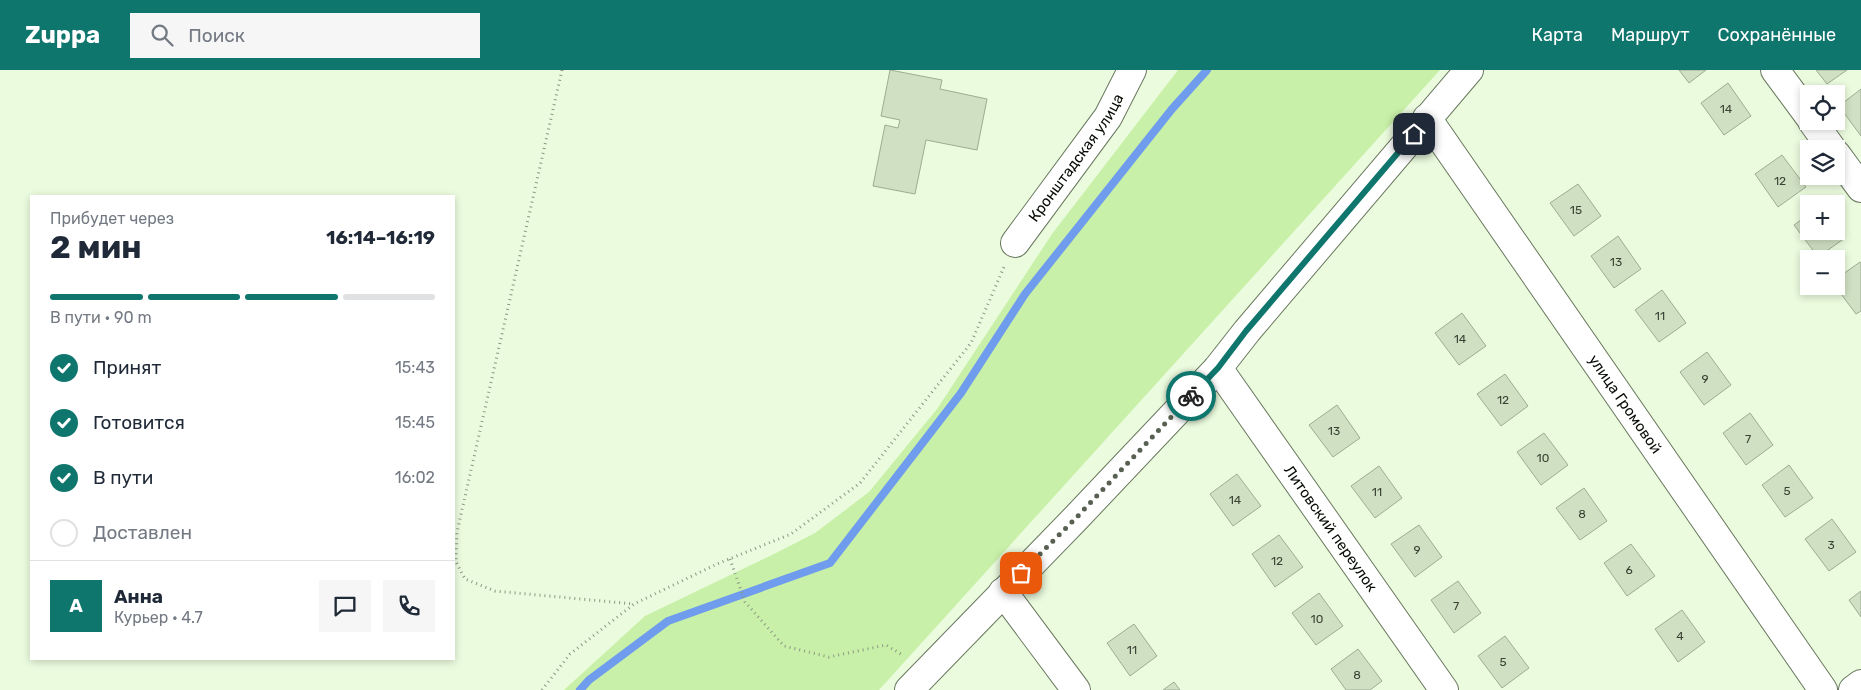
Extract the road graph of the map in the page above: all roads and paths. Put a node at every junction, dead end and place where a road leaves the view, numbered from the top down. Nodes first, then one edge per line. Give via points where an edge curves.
1 (562, 70) edge
2 (1132, 70) edge
3 (1468, 70) edge
4 (1775, 70) edge
5 (1800, 104) edge
6 (1427, 118) junction
7 (1845, 166) edge
8 (1861, 188) edge
9 (1015, 243) joint
10 (1218, 368) junction
11 (730, 559) junction
12 (1004, 592) junction
13 (634, 604) junction
14 (928, 670) junction
15 (1861, 684) edge
16 (542, 690) edge
17 (909, 690) edge
18 (1076, 690) edge
19 (1444, 690) edge
20 (1823, 690) edge
21 (1853, 690) edge

1 - 13 path via 457,532 456,562 465,580 495,591
2 - 9 street, Кронштадская улица via 1108,116
3 - 6 street
4 - 5 street
6 - 10 street
6 - 20 street, улица Громовой
7 - 8 street
9 - 11 path via 971,343 860,483 792,534
10 - 12 street
10 - 19 street, Литовский переулок
11 - 13 path
11 - 14 path via 746,602 784,646 829,658 886,645
12 - 14 street
12 - 18 street
13 - 16 path via 570,654
14 - 17 street
15 - 21 street

